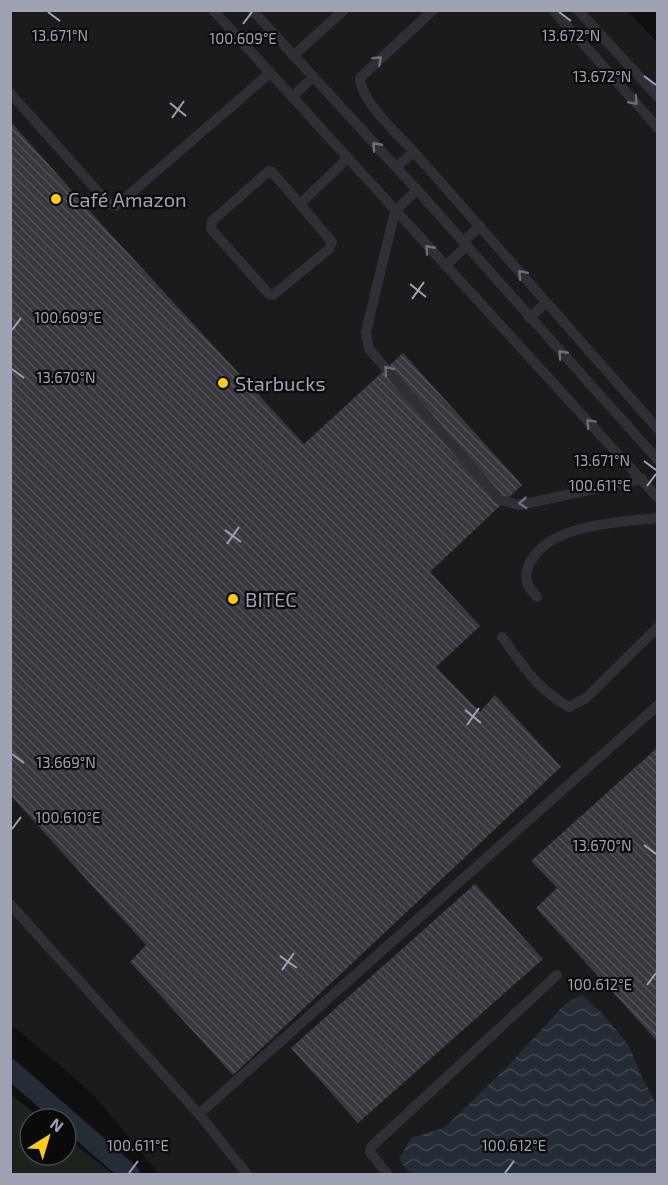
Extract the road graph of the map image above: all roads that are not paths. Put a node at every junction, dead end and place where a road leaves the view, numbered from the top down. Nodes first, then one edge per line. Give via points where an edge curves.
1 (213, 10) edge
2 (252, 10) edge
3 (344, 10) edge
4 (433, 10) edge
5 (553, 10) edge
6 (581, 14) edge
7 (568, 28) junction
8 (294, 55) junction
9 (270, 73) junction
10 (314, 77) junction
11 (10, 93) edge
12 (292, 97) junction
13 (657, 97) edge
14 (657, 128) edge
15 (414, 152) junction
16 (347, 159) junction
17 (396, 167) junction
18 (417, 190) junction
19 (300, 204) junction
20 (395, 211) junction
21 (480, 226) junction
22 (464, 244) junction
23 (445, 266) junction
24 (546, 303) junction
25 (529, 318) junction
26 (657, 429) edge
27 (657, 460) edge
28 (642, 479) junction
29 (657, 498) edge
30 (657, 518) edge
31 (537, 597) dead end
32 (657, 627) edge
33 (502, 638) dead end
34 (657, 705) edge
35 (10, 904) edge
36 (557, 975) dead end
37 (199, 1114) junction
38 (247, 1174) edge
39 (387, 1174) edge

1 - 9 lane
2 - 8 lane
3 - 8 lane
15 -> 4 lane via 366,99 360,78
5 - 7 lane
6 - 7 lane
6 - 13 lane
7 -> 14 lane
8 - 10 lane
9 - 11 lane via 116,206 109,204
9 - 12 lane
10 - 12 lane
17 -> 10 lane
12 - 16 lane
15 - 17 lane
15 - 21 lane
16 - 19 lane
16 - 20 lane
17 - 18 lane
18 - 20 lane
18 - 22 lane
19 - 19 lane via 269,171 211,224 211,229 273,295 329,249 332,242
23 -> 20 lane
28 -> 20 lane via 519,505 500,500 369,349 366,332
21 - 22 lane
24 -> 21 lane
22 - 23 lane
22 - 25 lane
28 -> 23 lane
24 - 25 lane
24 - 26 lane
27 -> 25 lane
28 - 29 lane
30 - 31 lane via 589,527 548,542 528,566 527,581
32 - 33 lane via 586,698 569,707 549,696 534,681
34 - 37 lane
35 - 37 lane
36 - 39 lane via 371,1146 370,1152
37 - 38 lane

